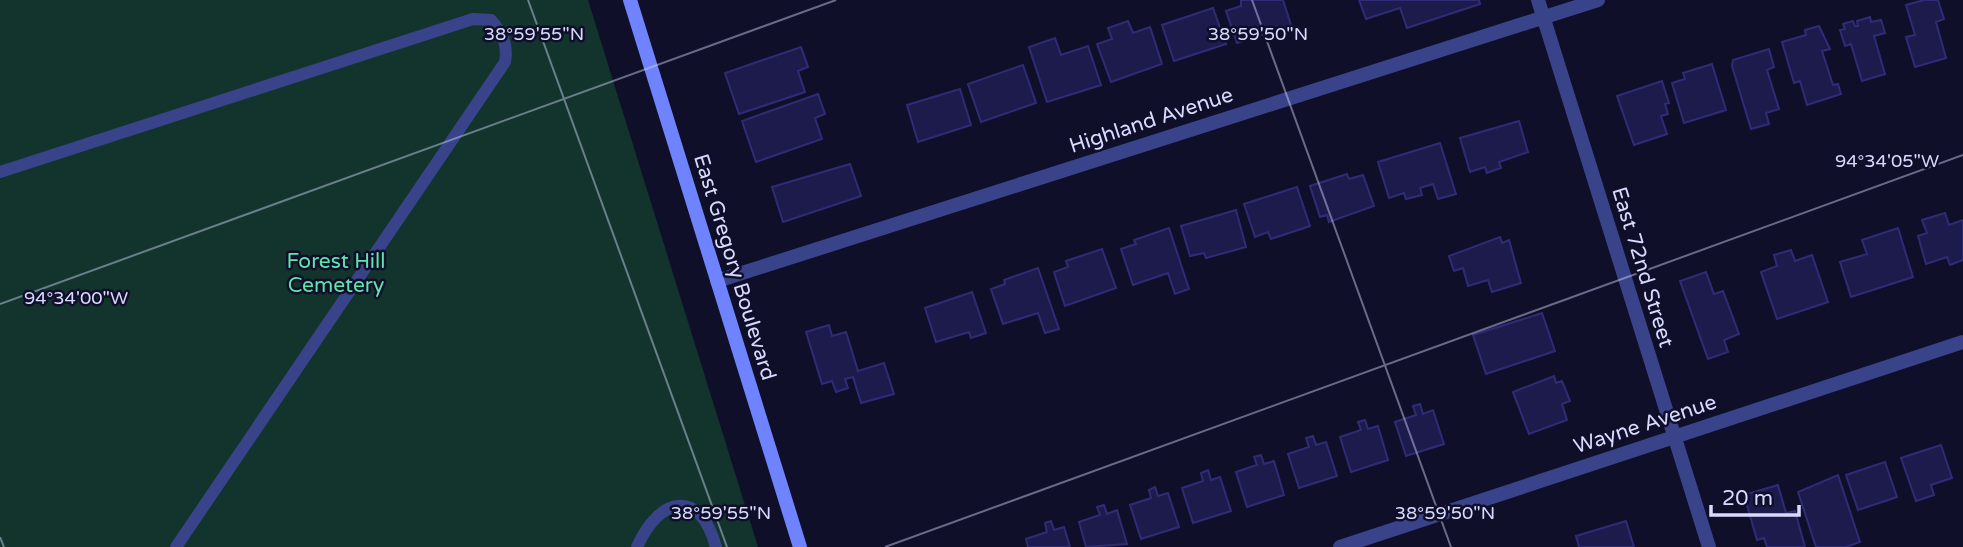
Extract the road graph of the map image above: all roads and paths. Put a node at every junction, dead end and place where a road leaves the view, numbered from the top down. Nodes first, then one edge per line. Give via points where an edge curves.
1 (630, 0) edge
2 (1538, 0) edge
3 (1598, 0) edge
4 (1543, 18) junction
5 (0, 172) edge
6 (717, 281) junction
7 (1963, 342) edge
8 (1674, 437) junction
9 (176, 547) edge
10 (637, 547) edge
11 (716, 547) edge
12 (800, 547) edge
13 (1340, 547) edge
14 (1709, 547) edge

1 - 6 main road, East Gregory Boulevard
2 - 4 street, East 72nd Street
3 - 4 street, Highland Avenue
4 - 6 street, Highland Avenue
4 - 8 street, East 72nd Street
5 - 9 lane via 473,19 491,20 502,32 505,62
6 - 12 main road, East Gregory Boulevard
7 - 8 street, Wayne Avenue
8 - 13 street, Wayne Avenue
8 - 14 street, East 72nd Street
10 - 11 lane via 654,517 682,504 698,510 711,527

